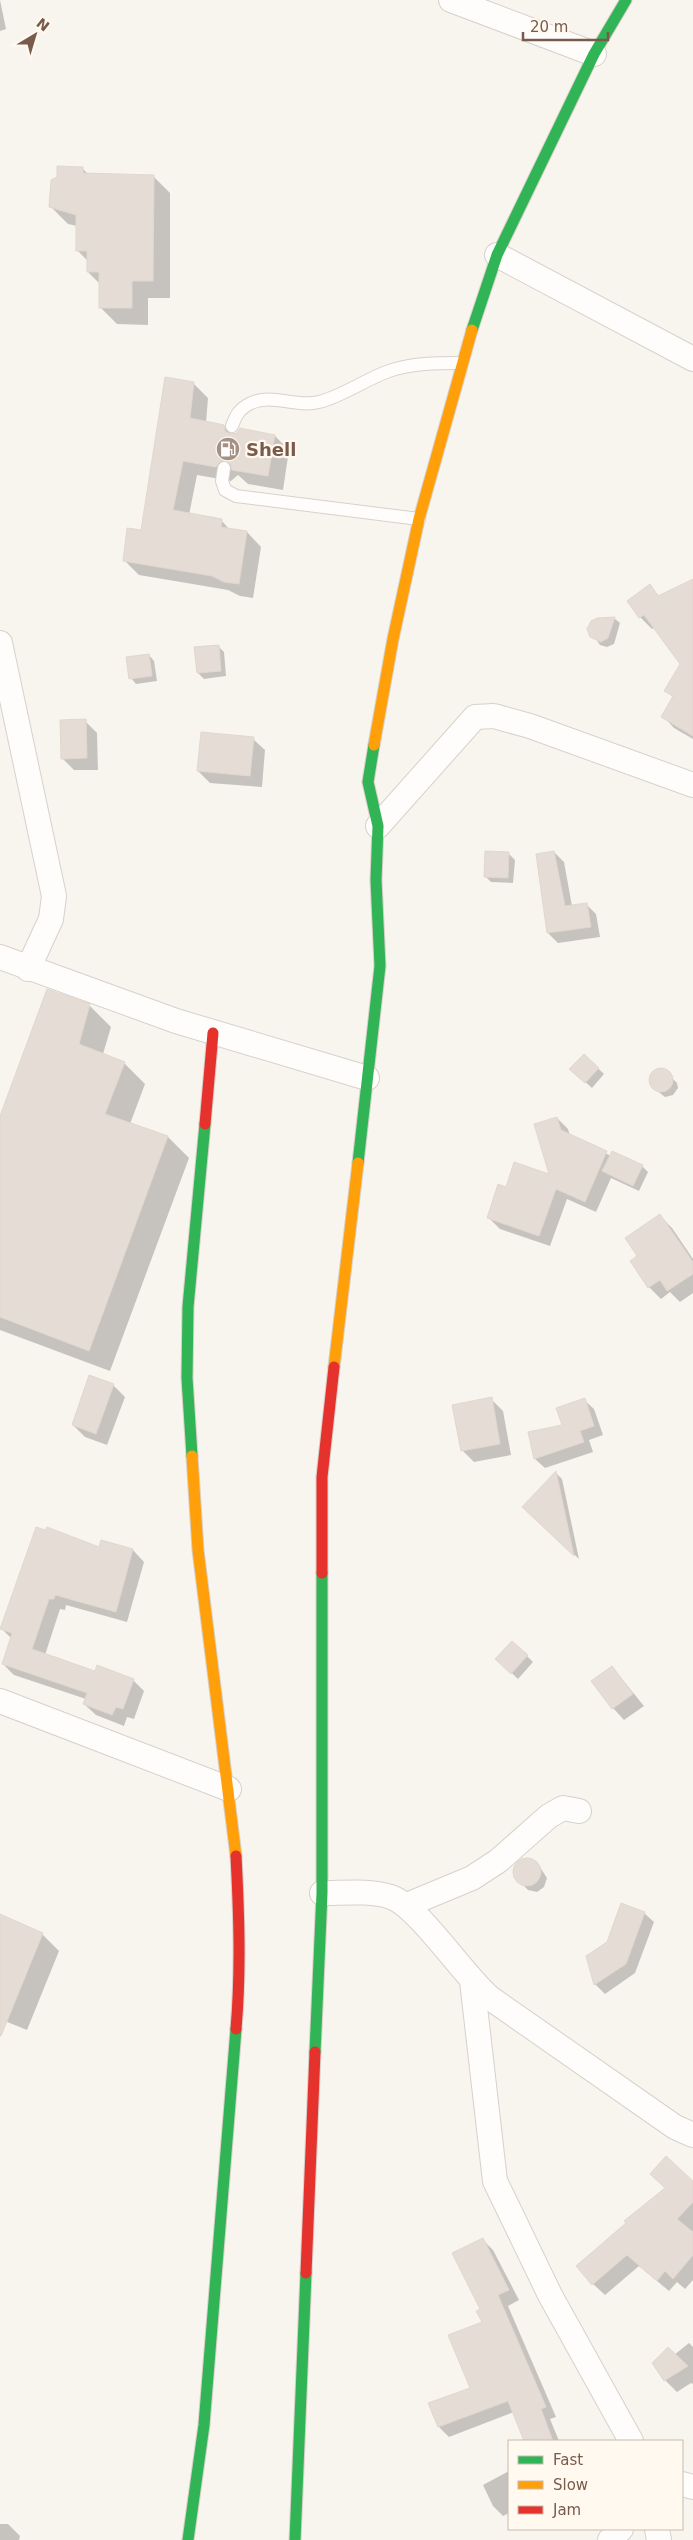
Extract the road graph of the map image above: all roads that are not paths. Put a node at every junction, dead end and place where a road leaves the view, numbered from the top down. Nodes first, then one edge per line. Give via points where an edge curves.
1 (451, 0) edge
2 (626, 0) edge
3 (474, 5) edge
4 (594, 54) junction
5 (497, 255) junction
6 (693, 358) edge
7 (461, 363) junction
8 (232, 426) dead end
9 (224, 468) dead end
10 (420, 519) junction
11 (0, 643) edge
12 (693, 785) edge
13 (378, 826) junction
14 (0, 957) edge
15 (28, 968) junction
16 (213, 1032) junction
17 (367, 1078) junction
18 (0, 1701) edge
19 (229, 1789) junction
20 (579, 1811) dead end
21 (322, 1893) junction
22 (407, 1905) junction
23 (472, 1981) junction
24 (693, 2135) edge
25 (630, 2440) edge
26 (620, 2530) edge
27 (188, 2540) edge
28 (295, 2540) edge
29 (610, 2540) edge

1 - 3 street
2 - 4 main road
3 - 4 street
4 - 5 main road
5 - 6 street
5 - 7 main road
7 - 8 lane via 431,363 390,371 319,402 265,398 238,412
7 - 10 main road
9 - 10 lane via 222,481 225,490 236,496
10 - 13 main road via 393,639 368,782
11 - 15 street via 54,896 50,919
12 - 13 street via 530,726 494,716 474,717
13 - 17 main road via 376,880 380,966
14 - 15 street
15 - 16 street
16 - 17 street
16 - 19 main road via 188,1307 187,1378 198,1550
17 - 21 main road via 322,1477
18 - 19 street
19 - 27 main road via 239,1912 240,1992 206,2405
20 - 22 street via 563,1808 478,1874
21 - 22 street via 380,1894
21 - 28 main road
22 - 23 street
23 - 24 street via 490,1998 675,2127
23 - 25 street via 495,2181 550,2295
26 - 29 street

